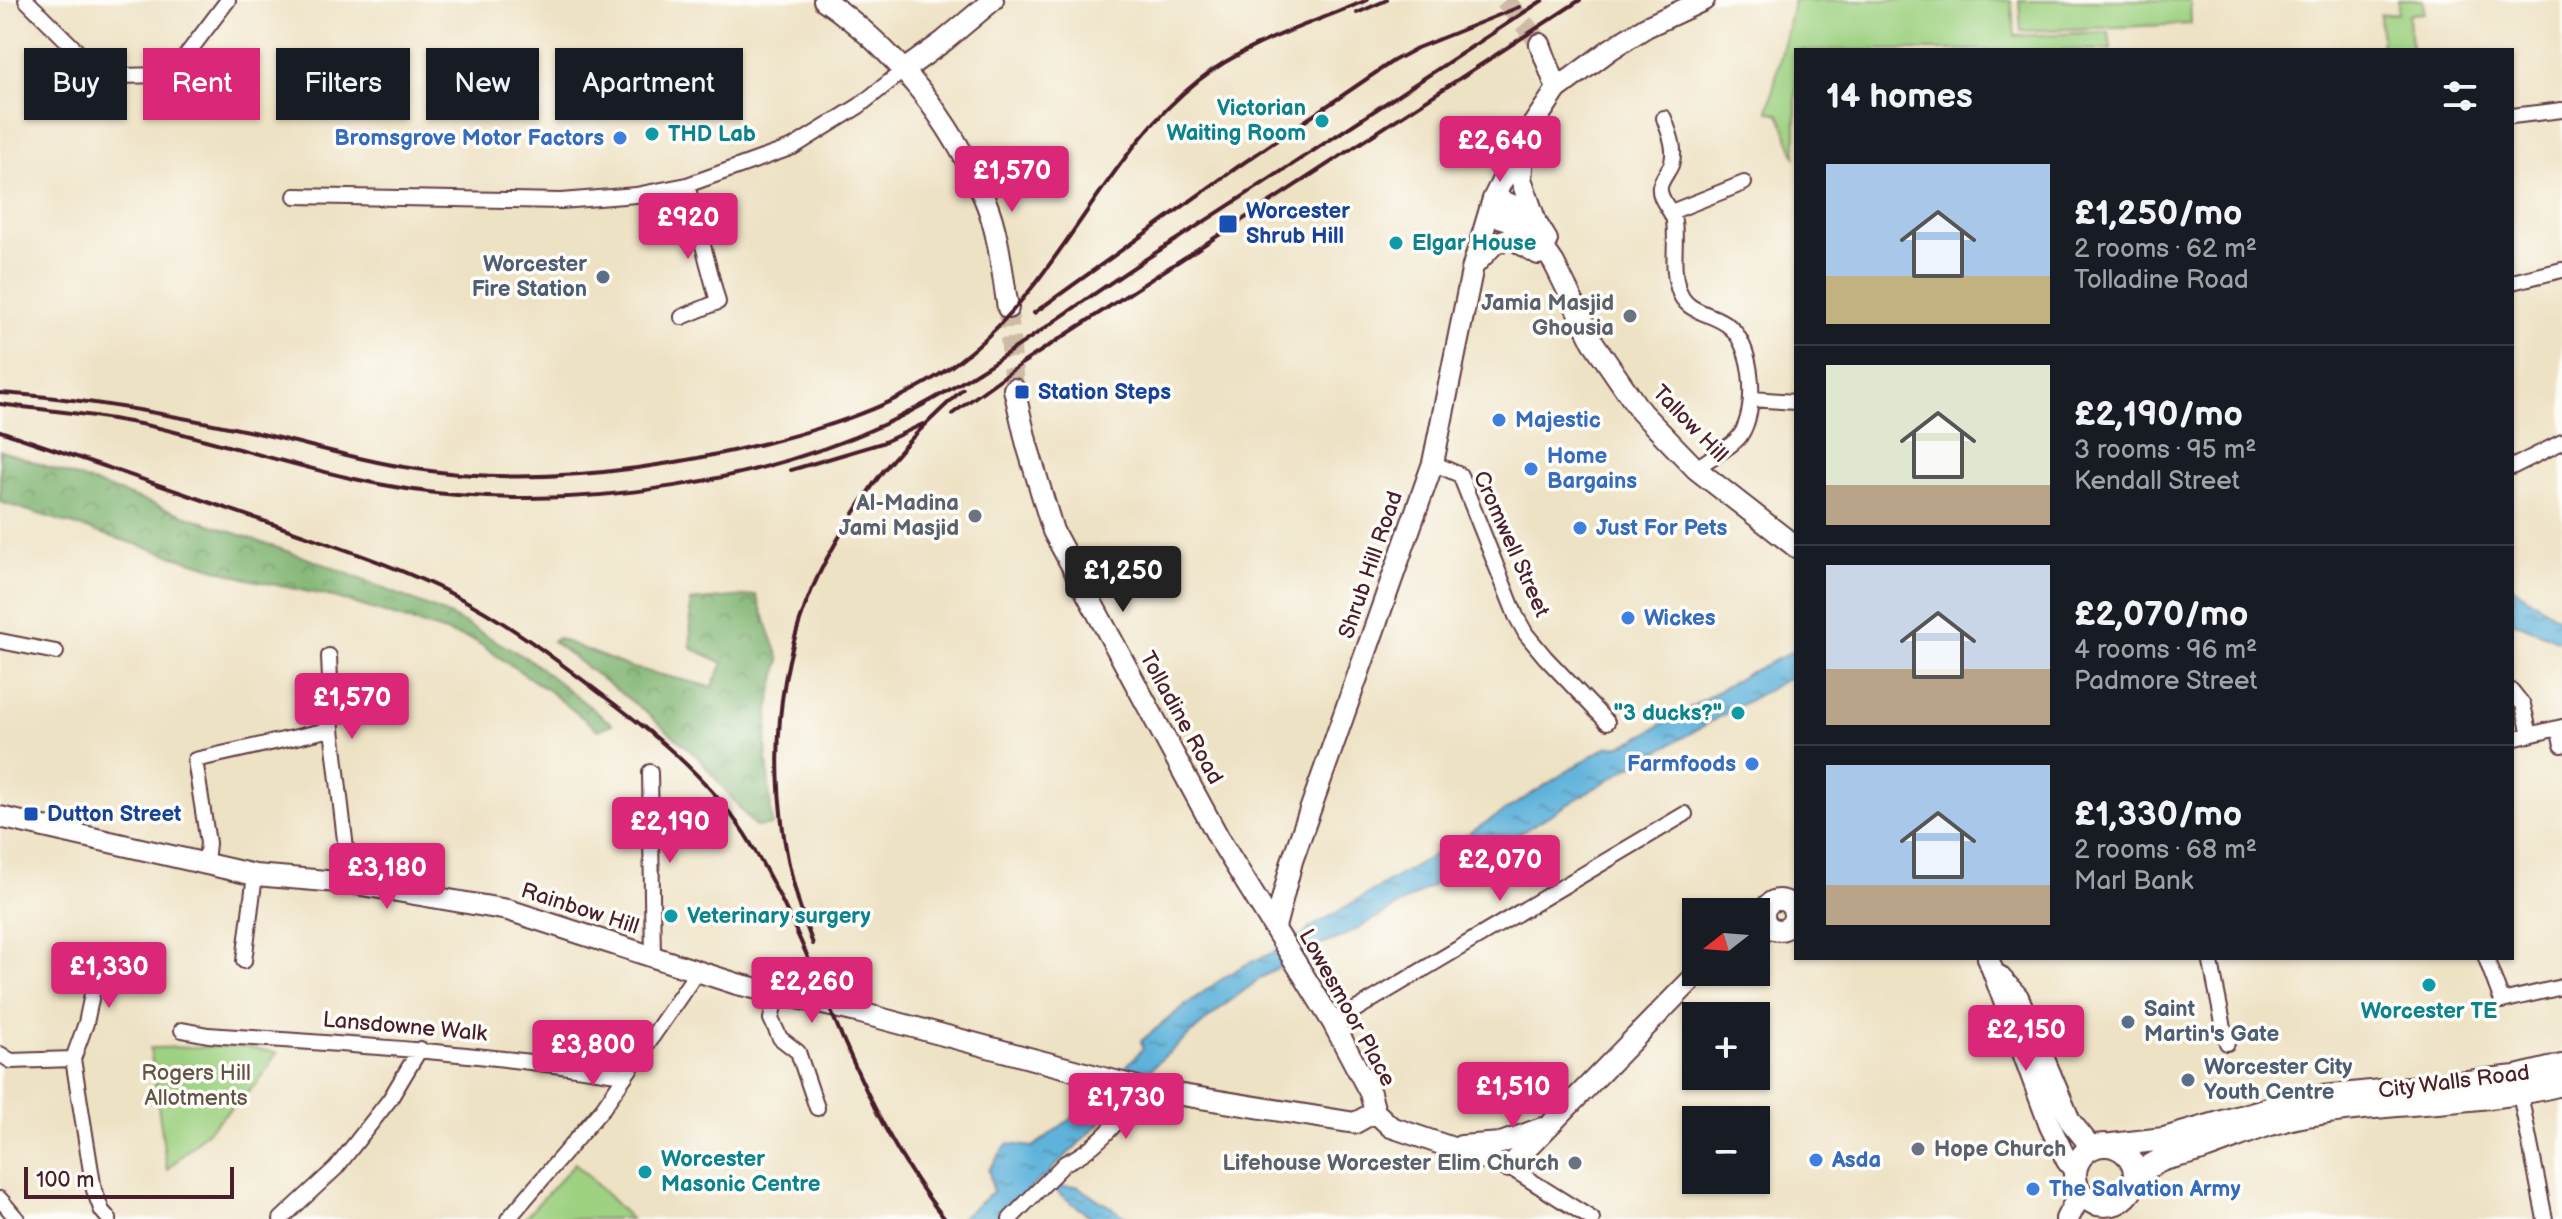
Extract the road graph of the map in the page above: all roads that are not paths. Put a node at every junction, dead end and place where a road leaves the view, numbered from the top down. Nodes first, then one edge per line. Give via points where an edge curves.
1 (26, 0) edge
2 (228, 0) edge
3 (824, 0) edge
4 (993, 0) edge
5 (1704, 0) edge
6 (1540, 44) tunnel mouth
7 (904, 70) junction
8 (1557, 89) junction
9 (2562, 110) edge
10 (2514, 116) edge
11 (1664, 118) dead end
12 (1524, 138) junction
13 (1744, 183) dead end
14 (687, 185) junction
15 (295, 196) dead end
16 (1491, 206) junction
17 (1671, 212) junction
18 (1536, 221) junction
19 (1554, 263) junction
20 (1473, 266) junction
21 (2562, 270) edge
22 (2514, 282) edge
23 (1008, 308) tunnel mouth
24 (1577, 310) junction
25 (682, 317) dead end
26 (1014, 389) tunnel mouth
27 (1751, 399) junction
28 (1794, 402) edge
29 (2562, 442) edge
30 (1433, 463) junction
31 (2514, 466) edge
32 (1696, 469) junction
33 (1794, 546) edge
34 (0, 641) edge
35 (56, 652) dead end
36 (329, 656) dead end
37 (2514, 694) edge
38 (1607, 722) dead end
39 (2560, 728) edge
40 (332, 729) junction
41 (2530, 735) junction
42 (2514, 739) edge
43 (2562, 745) edge
44 (650, 772) dead end
45 (1685, 814) dead end
46 (0, 817) edge
47 (206, 862) junction
48 (255, 875) junction
49 (350, 883) junction
50 (1770, 904) edge
51 (1794, 906) edge
52 (1278, 932) junction
53 (101, 951) dead end
54 (653, 957) junction
55 (2210, 960) edge
56 (2487, 960) edge
57 (244, 961) dead end
58 (1991, 964) edge
59 (697, 972) junction
60 (1685, 986) edge
61 (2562, 987) edge
62 (777, 994) junction
63 (1333, 1023) junction
64 (182, 1030) dead end
65 (2227, 1043) dead end
66 (420, 1049) junction
67 (0, 1054) edge
68 (73, 1059) junction
69 (2562, 1066) edge
70 (623, 1075) junction
71 (2562, 1084) edge
72 (1141, 1088) junction
73 (2520, 1094) junction
74 (817, 1108) dead end
75 (1375, 1112) junction
76 (1549, 1125) junction
77 (1445, 1146) junction
78 (2102, 1146) junction
79 (1509, 1167) junction
80 (2135, 1177) junction
81 (2078, 1182) junction
82 (0, 1199) edge
83 (2108, 1211) edge
84 (17, 1219) edge
85 (109, 1219) edge
86 (281, 1219) edge
87 (508, 1219) edge
88 (1010, 1219) edge
89 (1592, 1219) edge
90 (2067, 1219) edge
91 (2545, 1219) edge

1 - 2 street via 85,59 120,76 161,75 184,58
3 - 7 main road via 867,32
4 - 7 main road
5 - 8 main road, Shrub Hill Road via 1646,27
6 - 8 main road
7 - 14 street via 793,147
7 - 23 main road via 955,140 986,202
8 - 12 main road, Shrub Hill Road
9 - 10 street
11 - 17 street via 1674,155 1660,186
12 - 16 main road, Shrub Hill Road
12 - 18 main road, Tallow Hill via 1521,179
13 - 17 street
14 - 15 street via 561,201
14 - 25 street via 718,302
16 - 18 main road via 1521,206
16 - 19 main road, Tallow Hill via 1537,238
16 - 20 main road, Shrub Hill Road
17 - 27 street via 1678,292 1694,310 1723,323 1737,337 1747,361
18 - 19 main road, Tallow Hill
19 - 24 main road, Tallow Hill
20 - 24 main road, Tallow Hill via 1495,243 1521,241 1536,251
20 - 30 main road, Shrub Hill Road
21 - 22 street
24 - 32 main road, Tallow Hill via 1641,412
26 - 52 main road, Tolladine Road via 1049,522 1221,842
27 - 28 street
27 - 32 street via 1740,436
29 - 31 street
30 - 38 street, Cromwell Street via 1460,475 1526,634
30 - 52 main road, Shrub Hill Road via 1292,861
32 - 33 main road, Tallow Hill
34 - 35 street
36 - 40 street
37 - 41 street via 2523,705
39 - 41 street
39 - 43 street
40 - 47 street via 195,760 208,843
40 - 49 street
41 - 42 street
44 - 54 street
45 - 63 street
46 - 47 main road, Rainbow Hill
47 - 48 main road, Rainbow Hill
48 - 49 main road, Rainbow Hill
48 - 57 street
49 - 54 main road, Rainbow Hill via 508,910
50 - 51 main road via 1782,900
52 - 63 main road, Lowesmoor Place
53 - 68 street
54 - 59 main road, Rainbow Hill
55 - 65 street
56 - 61 street via 2502,1001
58 - 78 main road via 2018,997 2070,1121
58 - 81 main road via 2039,1099
59 - 62 main road, Rainbow Hill
59 - 70 street
60 - 76 main road
62 - 72 main road, Rainbow Hill
62 - 74 street via 771,1019 780,1038 798,1052
63 - 75 main road, Lowesmoor Place
64 - 66 street, Lansdowne Walk
66 - 70 street, Lansdowne Walk
66 - 86 street via 390,1099 336,1168
67 - 68 street via 11,1061
68 - 85 street via 94,1190
69 - 78 main road, City Walls Road via 2516,1077 2313,1098 2164,1139
70 - 87 street via 603,1108
71 - 73 main road, City Walls Road
72 - 75 main road, Rainbow Hill via 1355,1123
72 - 88 street via 1113,1127 1065,1163
73 - 80 main road, City Walls Road via 2283,1120 2163,1157
73 - 91 street
75 - 77 main road via 1391,1127
76 - 77 main road via 1501,1143
76 - 79 main road
77 - 79 main road
78 - 80 main road via 2122,1150 2131,1159
78 - 81 main road via 2080,1159
79 - 89 street
80 - 83 main road via 2133,1187
81 - 83 main road via 2090,1201
81 - 90 main road
82 - 84 street

